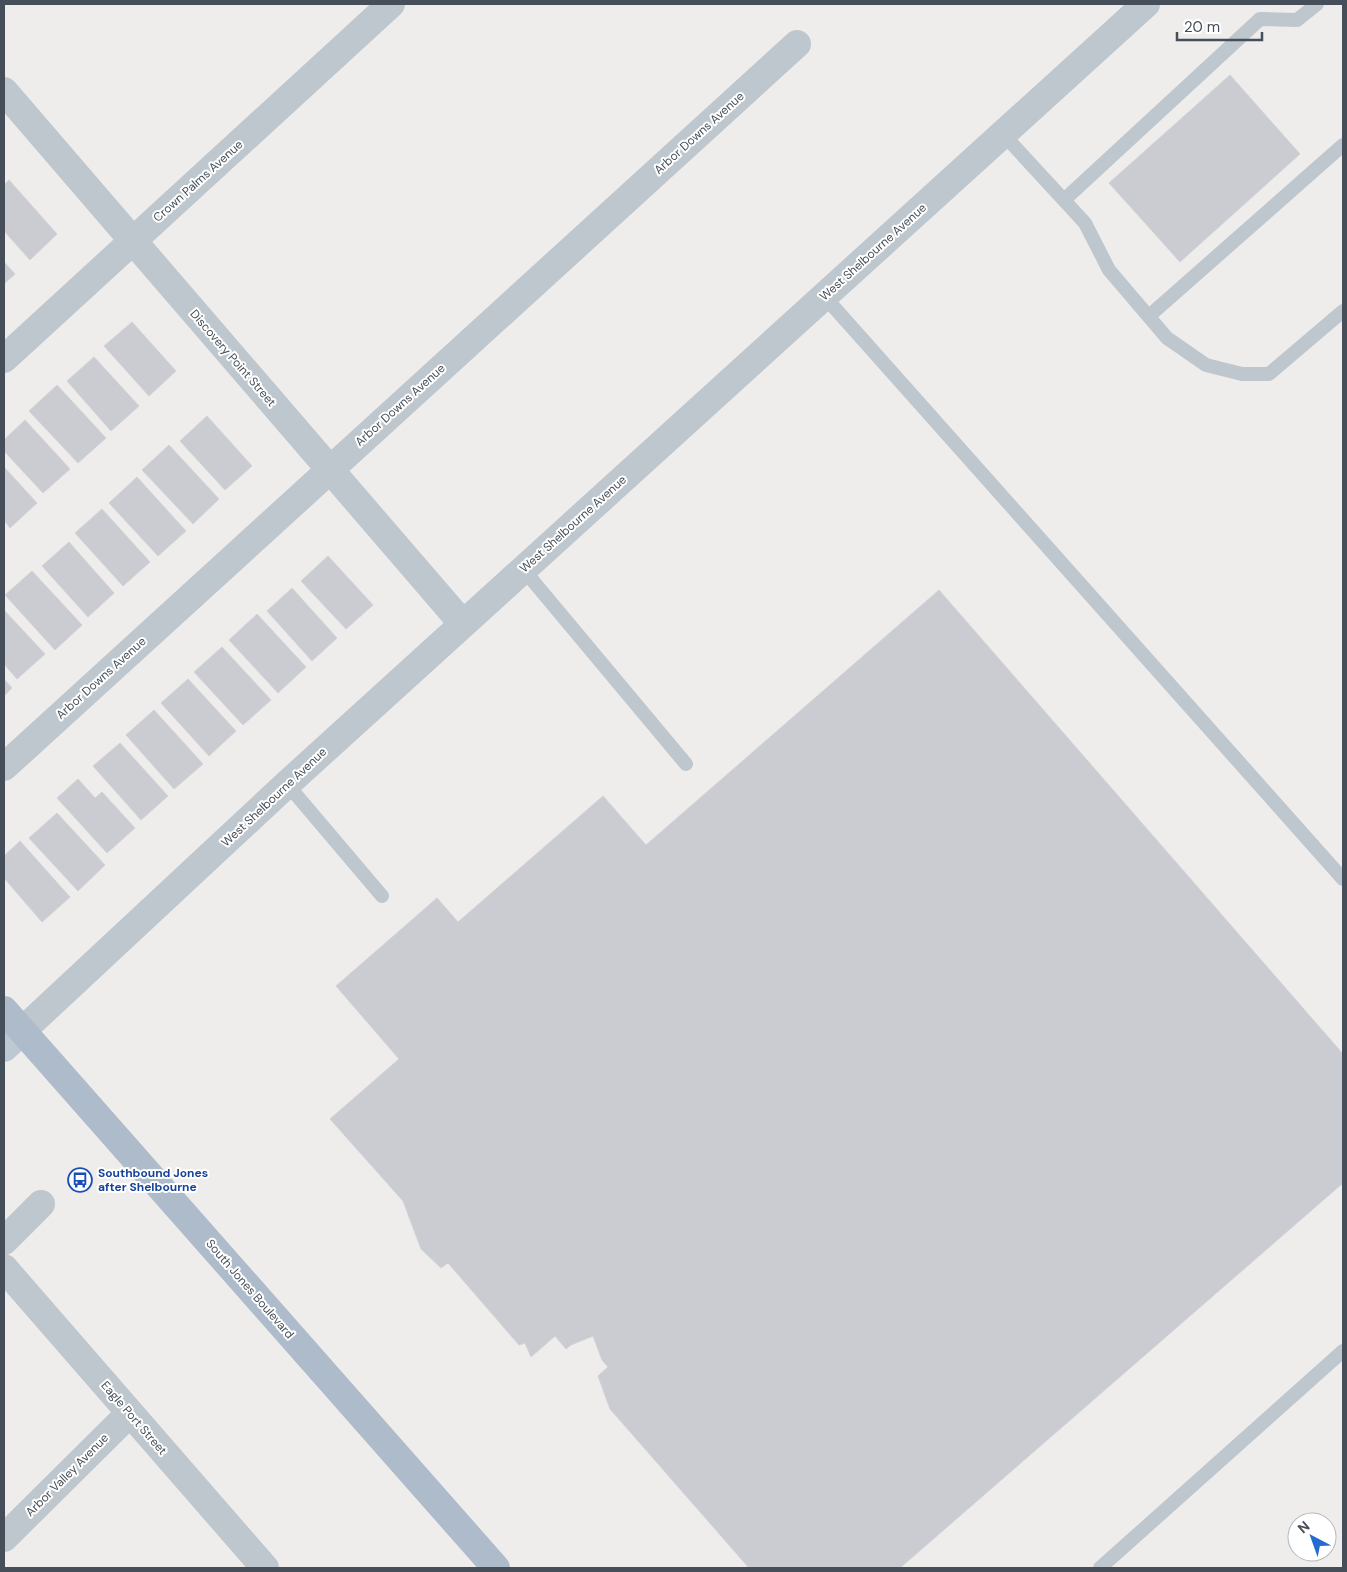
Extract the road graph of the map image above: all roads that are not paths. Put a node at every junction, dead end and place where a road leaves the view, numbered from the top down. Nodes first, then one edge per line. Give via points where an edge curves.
1 (391, 4) edge
2 (1146, 4) edge
3 (1318, 4) edge
4 (797, 44) dead end
5 (4, 91) edge
6 (1003, 134) junction
7 (1343, 145) edge
8 (1064, 200) junction
9 (132, 241) junction
10 (824, 296) junction
11 (1343, 311) edge
12 (1149, 316) junction
13 (4, 359) edge
14 (329, 469) junction
15 (523, 569) junction
16 (463, 624) junction
17 (686, 764) dead end
18 (4, 767) edge
19 (287, 784) junction
20 (1343, 879) edge
21 (382, 896) dead end
22 (4, 1010) edge
23 (13, 1039) edge
24 (41, 1204) dead end
25 (4, 1241) edge
26 (4, 1268) edge
27 (1343, 1351) edge
28 (130, 1413) junction
29 (4, 1538) edge
30 (256, 1565) edge
31 (496, 1568) edge
32 (1100, 1568) edge

1 - 9 street, Crown Palms Avenue
2 - 6 street, West Shelbourne Avenue
3 - 8 lane via 1296,20 1260,19
4 - 14 street, Arbor Downs Avenue
5 - 9 street, Discovery Point Street
6 - 8 lane
6 - 10 street, West Shelbourne Avenue
7 - 12 lane
8 - 12 lane via 1085,223 1109,270
9 - 13 street, Crown Palms Avenue
9 - 14 street, Discovery Point Street
10 - 15 street, West Shelbourne Avenue
10 - 20 lane
11 - 12 lane via 1269,374 1242,374 1206,365 1167,338
14 - 16 street, Discovery Point Street
14 - 18 street, Arbor Downs Avenue
15 - 16 street, West Shelbourne Avenue
15 - 17 lane
16 - 19 street, West Shelbourne Avenue
19 - 21 lane
19 - 23 street, West Shelbourne Avenue
22 - 23 main road, South Jones Boulevard
23 - 31 main road, South Jones Boulevard
24 - 25 street
26 - 28 street, Eagle Port Street
27 - 32 lane
28 - 29 street, Arbor Valley Avenue
28 - 30 street, Eagle Port Street

